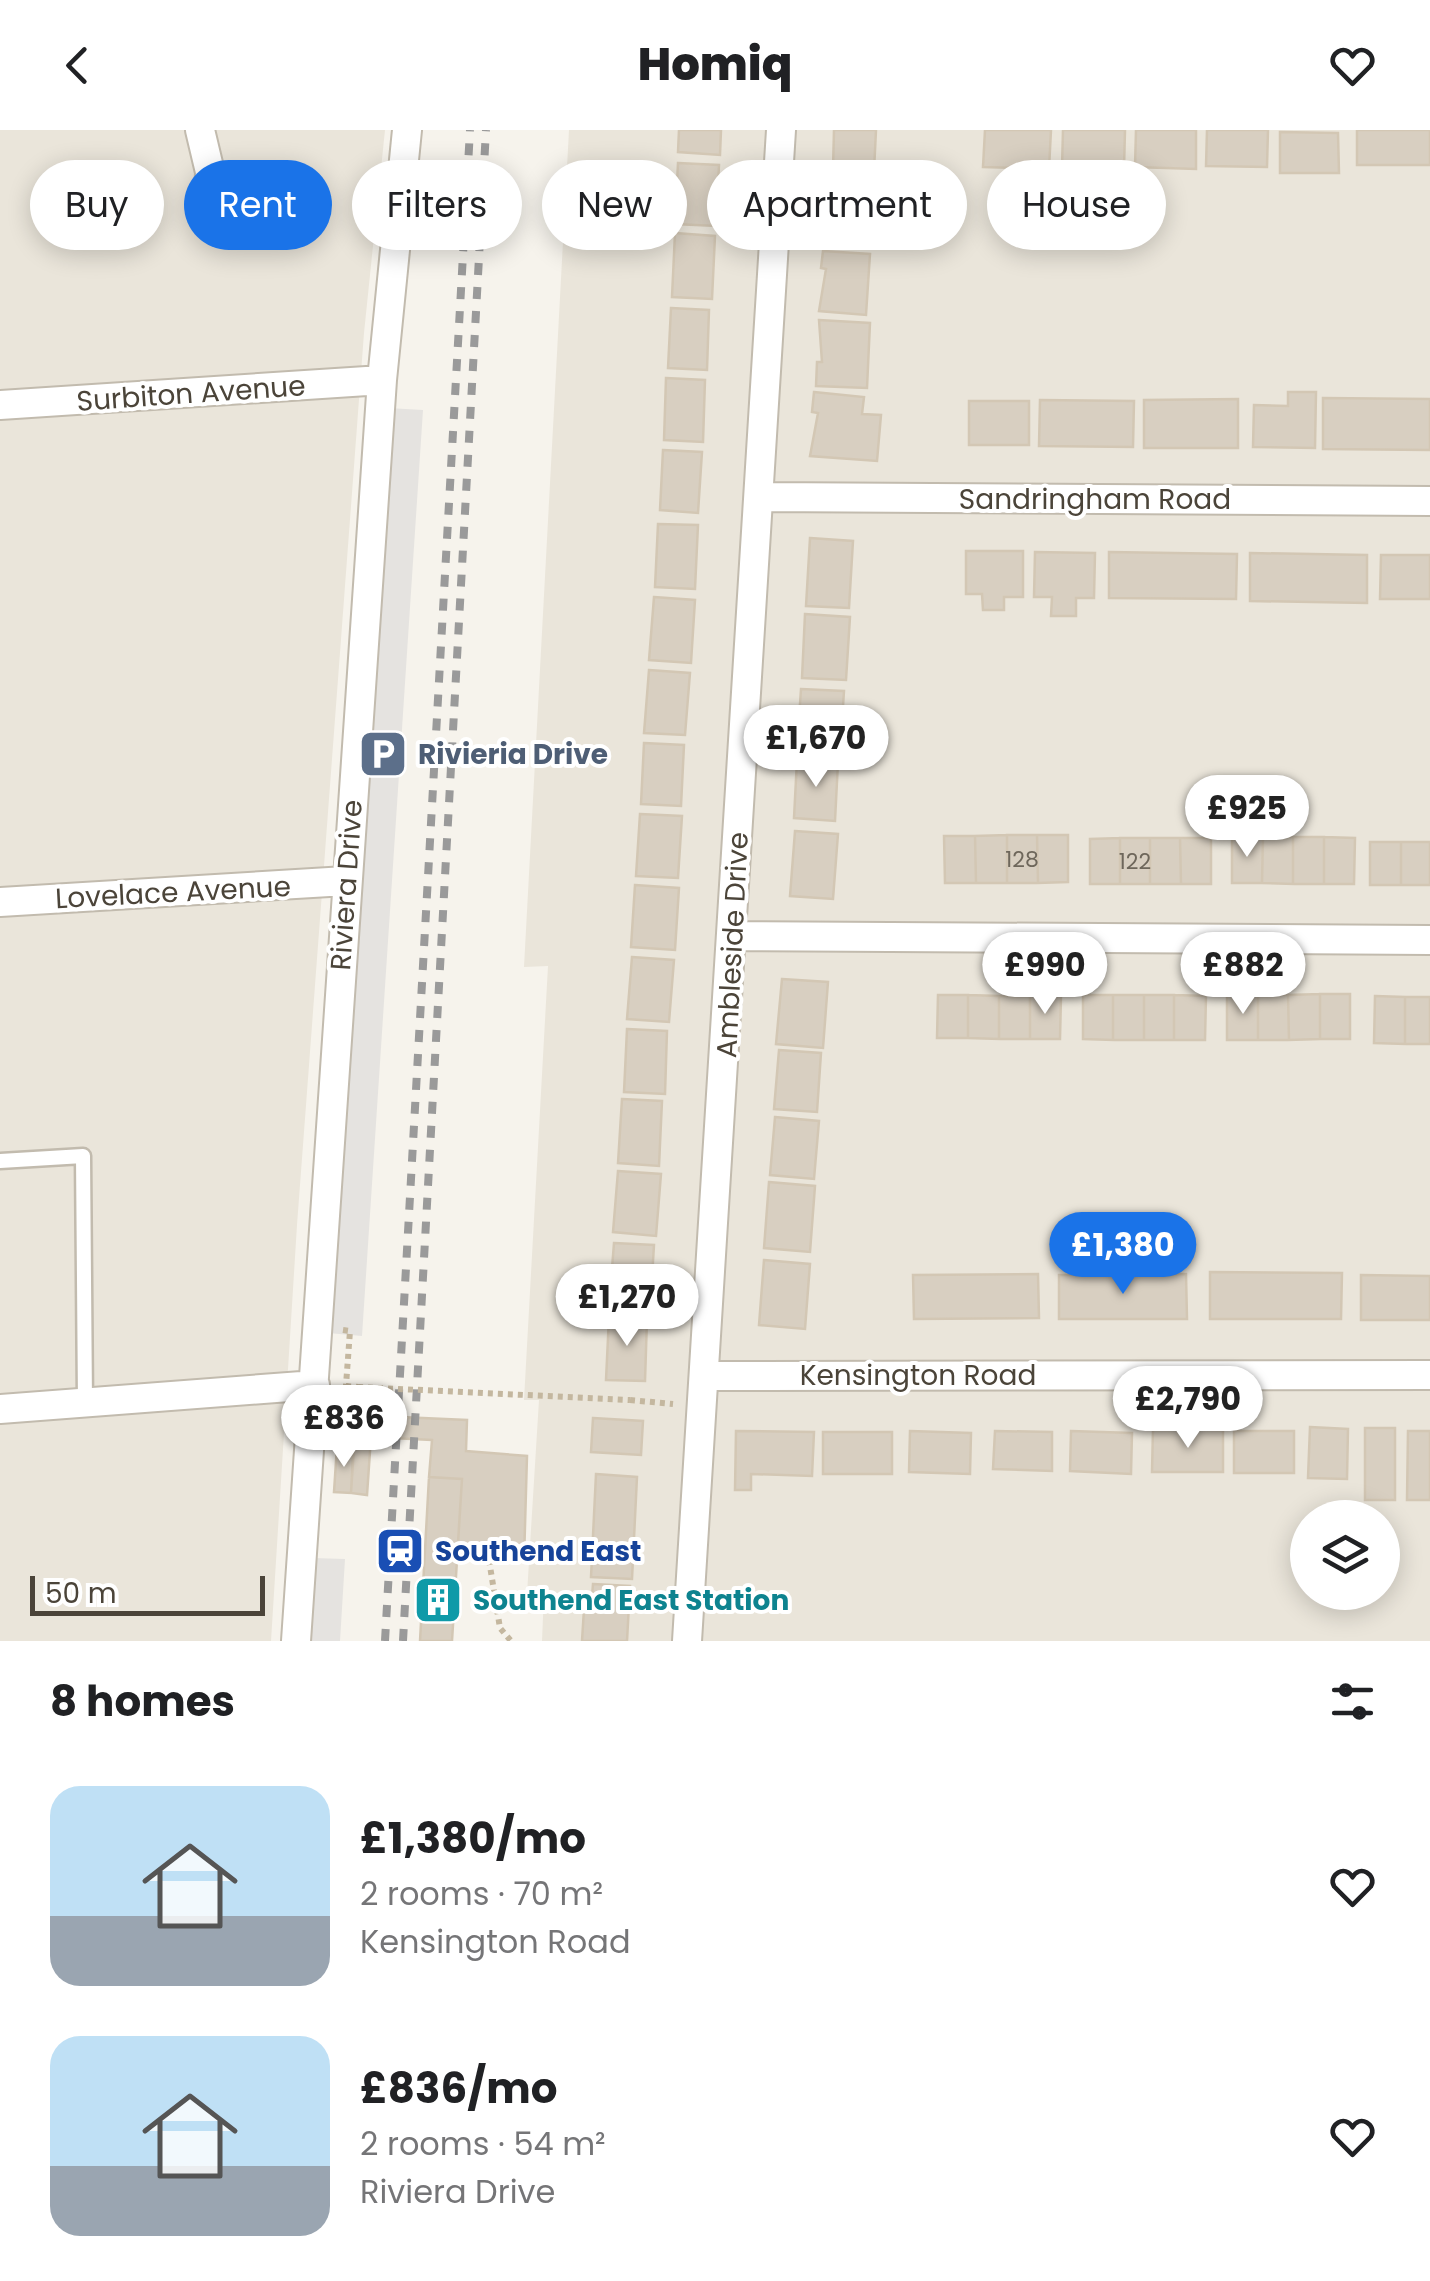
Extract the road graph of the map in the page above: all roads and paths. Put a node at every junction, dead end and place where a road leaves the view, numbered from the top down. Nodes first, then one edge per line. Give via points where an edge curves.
1 (407, 130) edge
2 (781, 130) edge
3 (382, 380) junction
4 (0, 406) edge
5 (760, 496) junction
6 (1430, 501) edge
7 (346, 881) junction
8 (0, 902) edge
9 (732, 936) junction
10 (1430, 940) edge
11 (0, 1160) edge
12 (1430, 1375) edge
13 (706, 1376) junction
14 (315, 1385) junction
15 (346, 1386) dead end
16 (85, 1403) junction
17 (703, 1406) junction
18 (0, 1408) edge
19 (489, 1560) dead end
20 (296, 1641) edge
21 (511, 1641) edge
22 (687, 1641) edge

1 - 3 street, Riviera Drive
2 - 5 street, Ambleside Drive
3 - 4 street, Surbiton Avenue
3 - 7 street, Riviera Drive
5 - 6 street, Sandringham Road
5 - 9 street, Ambleside Drive
7 - 8 street, Lovelace Avenue
7 - 14 street, Riviera Drive
9 - 10 street
9 - 13 street, Ambleside Drive
11 - 16 lane via 84,1156
12 - 13 street, Kensington Road
13 - 17 street, Ambleside Drive
14 - 16 street
14 - 20 street, Riviera Drive
15 - 17 path, bridge
16 - 18 street
17 - 22 street, Ambleside Drive
19 - 21 path via 500,1628

